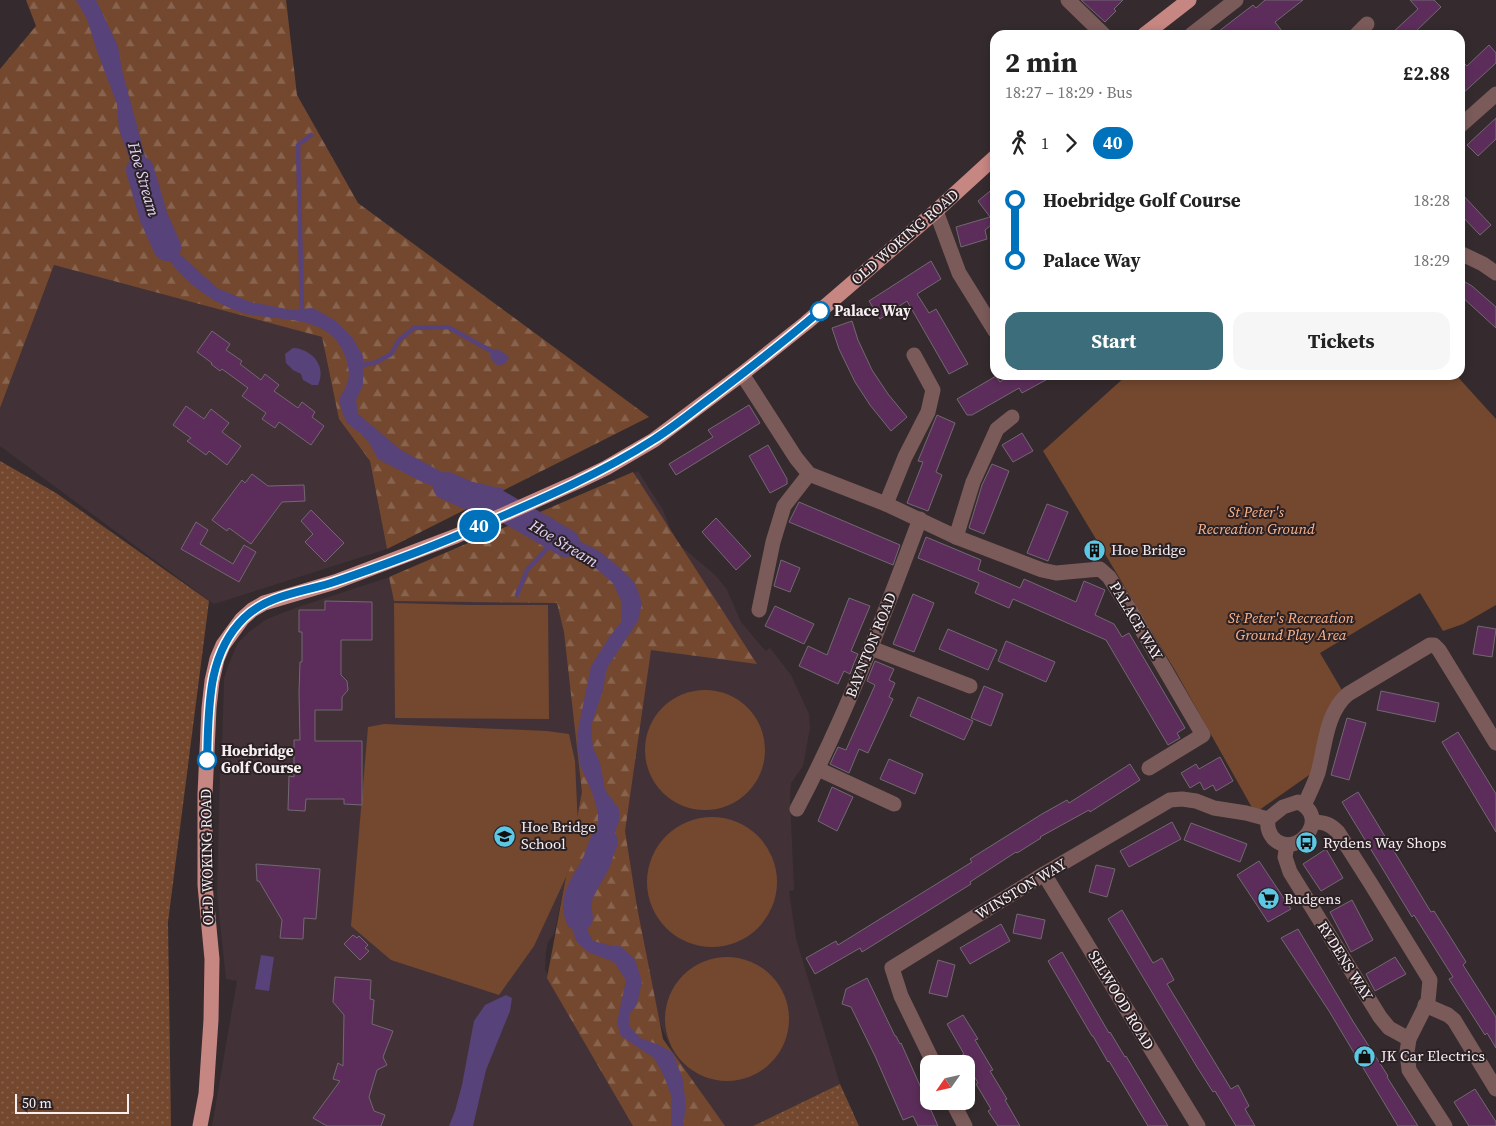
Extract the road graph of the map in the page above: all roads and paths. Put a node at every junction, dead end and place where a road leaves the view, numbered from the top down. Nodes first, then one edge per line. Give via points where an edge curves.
1 (1068, 0) edge
2 (1189, 0) edge
3 (1233, 1) edge
4 (1367, 24) dead end
5 (1099, 30) edge
6 (1150, 30) edge
7 (1198, 30) edge
8 (1361, 30) edge
9 (1496, 94) edge
10 (1465, 122) edge
11 (990, 162) edge
12 (936, 211) junction
13 (1465, 255) edge
14 (1496, 273) edge
15 (990, 323) edge
16 (914, 355) dead end
17 (742, 374) junction
18 (1012, 417) dead end
19 (809, 474) junction
20 (886, 504) junction
21 (920, 520) junction
22 (956, 537) junction
23 (759, 610) dead end
24 (871, 648) junction
25 (970, 686) dead end
26 (1496, 744) edge
27 (1149, 768) dead end
28 (818, 769) junction
29 (894, 804) dead end
30 (1304, 805) junction
31 (797, 809) dead end
32 (1268, 820) junction
33 (1313, 822) junction
34 (1287, 845) junction
35 (1044, 874) junction
36 (1425, 1005) junction
37 (1409, 1039) junction
38 (930, 1055) edge
39 (1496, 1088) edge
40 (957, 1110) edge
41 (200, 1126) edge
42 (965, 1126) edge
43 (1198, 1126) edge
44 (1445, 1126) edge

1 - 5 street
2 - 6 main road
3 - 7 street
4 - 8 street
9 - 10 street
11 - 12 main road, OLD WOKING ROAD
12 - 15 street via 959,273
12 - 17 main road, OLD WOKING ROAD
13 - 14 street
16 - 20 street via 933,390 928,412
17 - 19 street
17 - 41 main road, OLD WOKING ROAD via 654,440 606,468 392,562 264,603 242,620 223,645 212,681 205,784 206,885 212,959 206,1094
18 - 22 street via 997,430 974,482
19 - 20 street, PALACE WAY
19 - 23 street via 784,506 772,542
20 - 21 street, PALACE WAY
21 - 22 street, PALACE WAY
21 - 24 street, BAYNTON ROAD
22 - 27 street, PALACE WAY via 1042,570 1056,573 1100,570 1109,577 1203,735
24 - 25 street
24 - 28 street, BAYNTON ROAD
26 - 30 street via 1434,645 1430,645 1340,700 1332,717 1317,775
28 - 29 street
28 - 31 street, BAYNTON ROAD
30 - 32 street via 1291,803
30 - 33 street
32 - 34 street via 1271,835
32 - 35 street, WINSTON WAY via 1182,799 1170,800
33 - 34 street via 1308,835
33 - 36 street via 1331,825 1338,832 1430,980
34 - 37 street, RYDENS WAY via 1285,857 1290,872 1372,1005 1389,1028
35 - 38 street, WINSTON WAY via 892,968 901,996
35 - 43 street, SELWOOD ROAD
36 - 37 street
36 - 39 street via 1454,1020
37 - 44 street via 1409,1070
40 - 42 street

